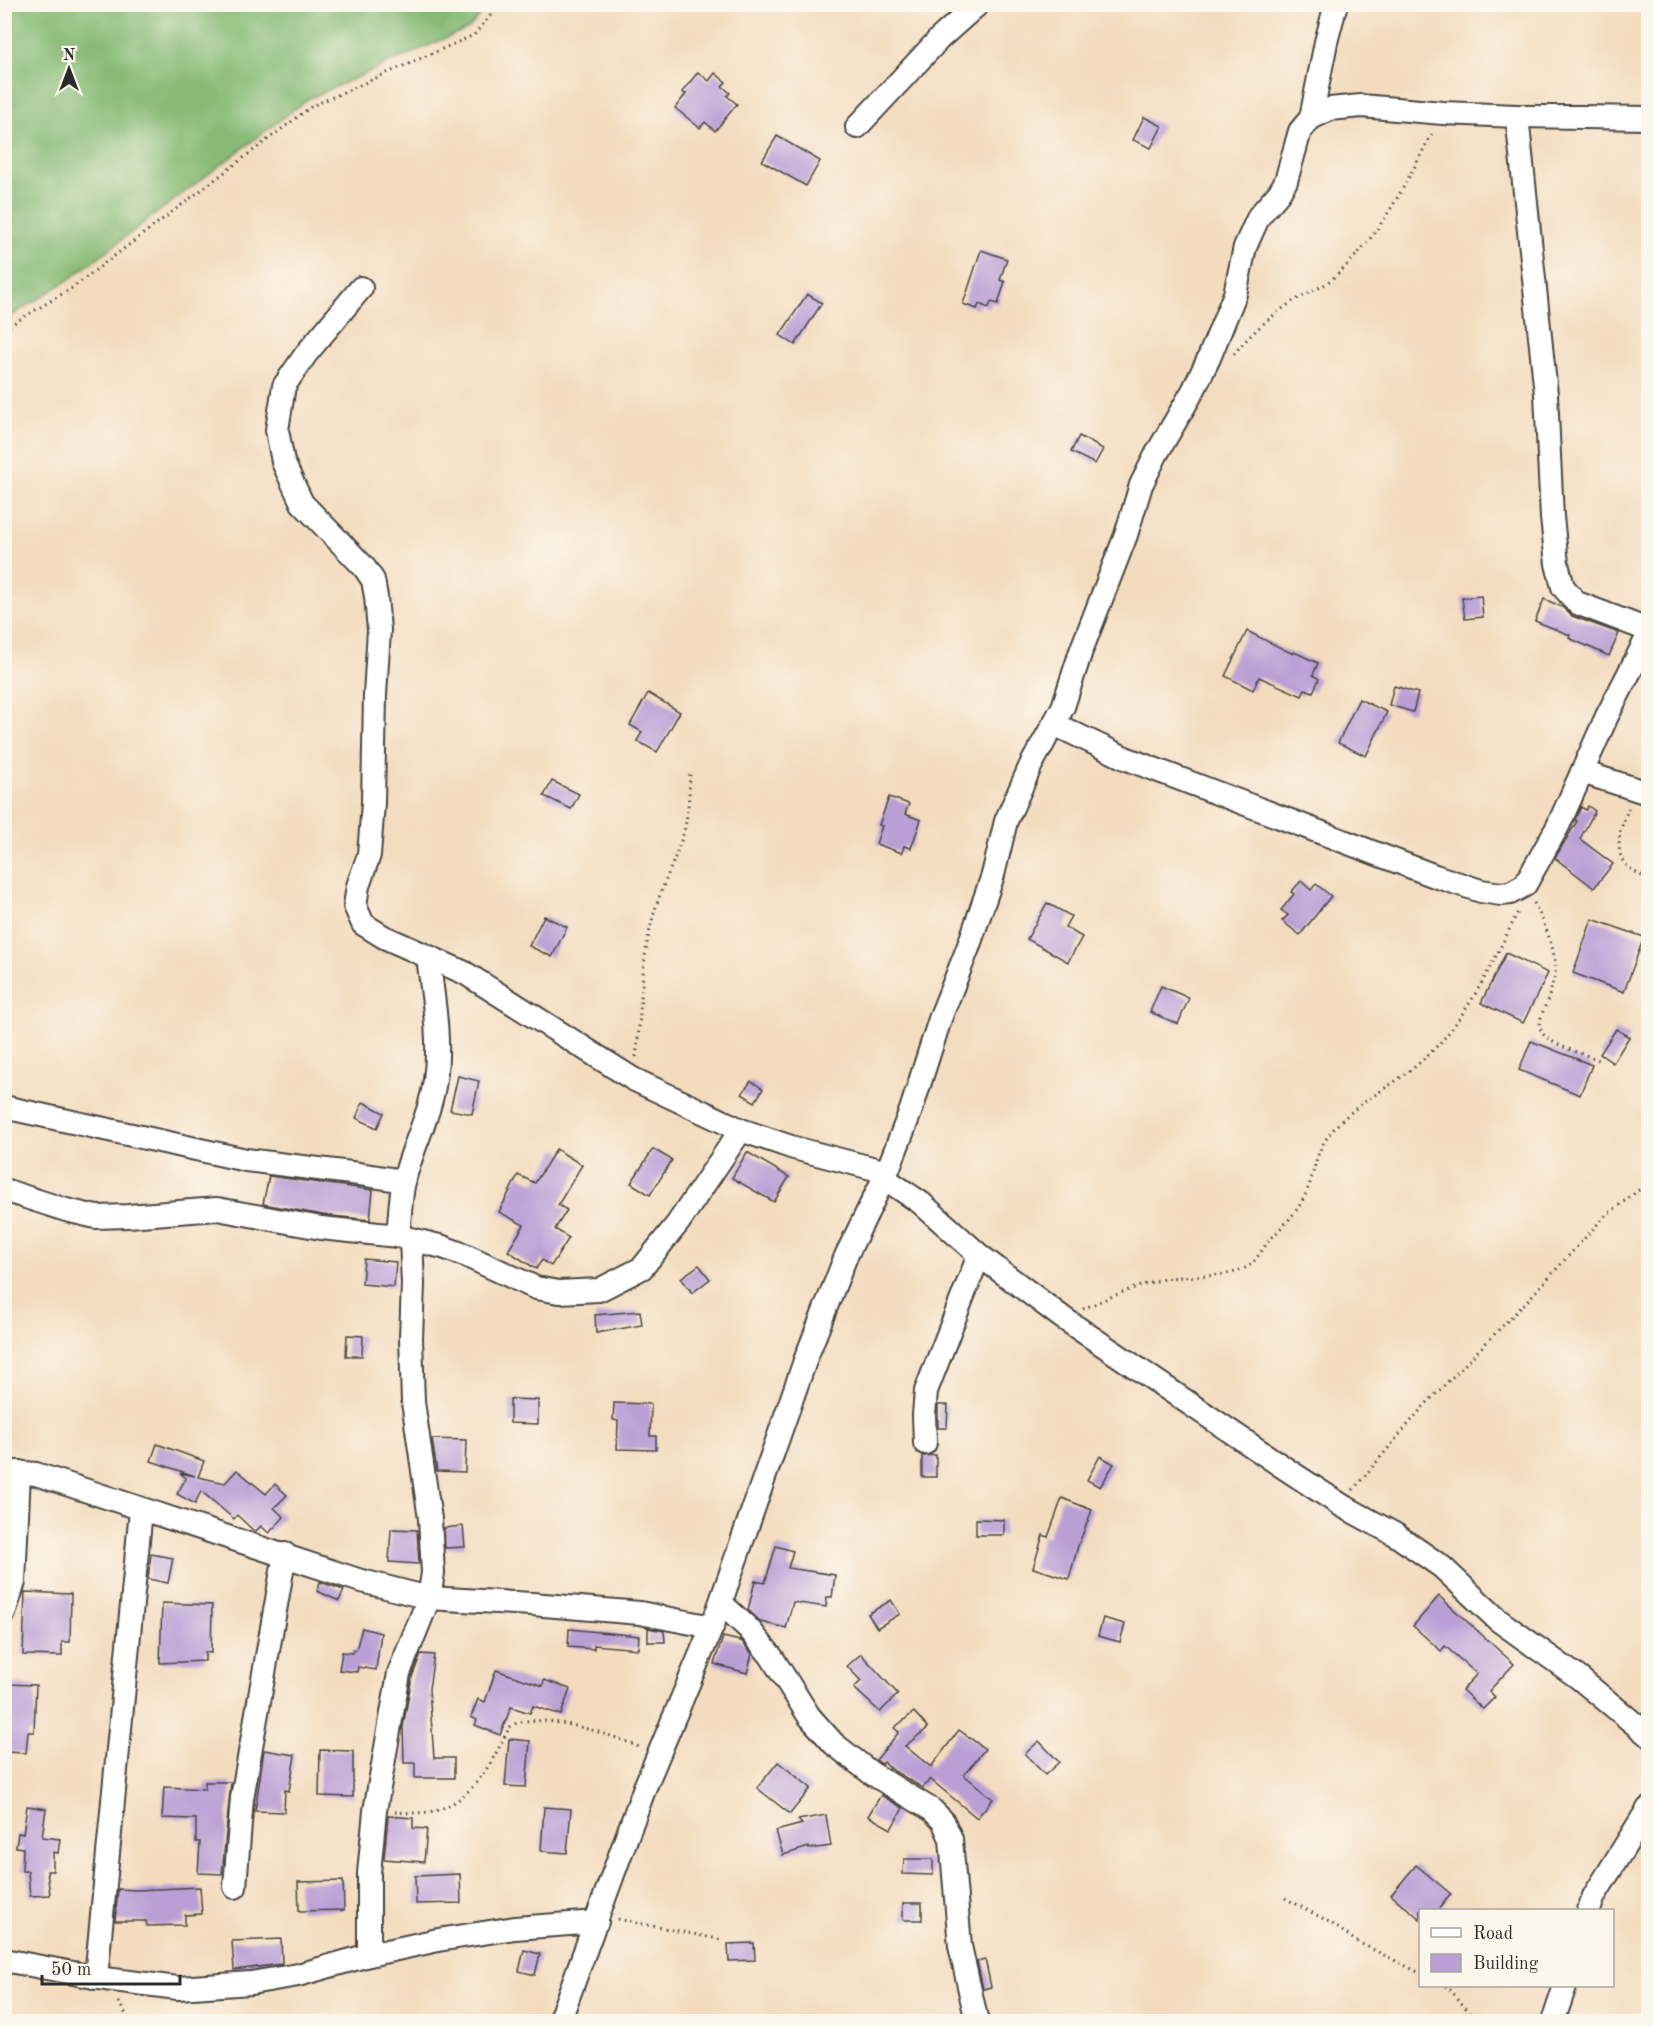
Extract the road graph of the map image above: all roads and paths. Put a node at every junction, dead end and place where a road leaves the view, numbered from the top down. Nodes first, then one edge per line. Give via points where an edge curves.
1 (500, 4) edge
2 (978, 4) edge
3 (1336, 4) edge
4 (1443, 113) junction
5 (1517, 116) junction
6 (1311, 118) junction
7 (1648, 118) edge
8 (857, 127) dead end
9 (361, 288) dead end
10 (4, 329) edge
11 (1234, 355) dead end
12 (1648, 630) edge
13 (1648, 636) edge
14 (1054, 724) junction
15 (690, 772) dead end
16 (1582, 772) junction
17 (1642, 792) edge
18 (1648, 879) edge
19 (1526, 888) junction
20 (428, 957) junction
21 (1599, 1060) dead end
22 (633, 1079) junction
23 (4, 1107) edge
24 (741, 1130) junction
25 (885, 1175) junction
26 (404, 1181) junction
27 (1648, 1183) edge
28 (4, 1190) edge
29 (404, 1238) junction
30 (979, 1255) junction
31 (1063, 1318) junction
32 (926, 1443) dead end
33 (12, 1471) edge
34 (1341, 1505) junction
35 (141, 1510) junction
36 (285, 1554) junction
37 (429, 1598) junction
38 (721, 1603) junction
39 (4, 1613) edge
40 (712, 1627) junction
41 (1648, 1735) edge
42 (658, 1758) junction
43 (1648, 1809) edge
44 (375, 1811) junction
45 (235, 1887) dead end
46 (1285, 1898) dead end
47 (1590, 1909) edge
48 (598, 1919) junction
49 (723, 1940) dead end
50 (369, 1955) junction
51 (4, 1960) edge
52 (1419, 1972) edge
53 (96, 1978) junction
54 (1446, 1987) edge
55 (1565, 1987) edge
56 (559, 2022) edge
57 (977, 2022) edge
58 (1477, 2022) edge
59 (1553, 2022) edge

1 - 10 path via 474,35 312,106 72,288
2 - 8 street via 940,38
3 - 6 street
4 - 5 street
4 - 6 street via 1361,106 1330,109
4 - 11 path via 1369,242 1328,282 1262,325
5 - 7 street
5 - 12 street via 1546,394 1557,564 1563,587 1577,603
6 - 14 street via 1300,131 1286,181 1252,230 1235,294 1205,367 1141,485 1126,535
9 - 20 street via 284,386 277,430 283,462 302,502 364,567 373,580 376,597 379,630 373,803 369,855 355,906 363,924
13 - 16 street
14 - 19 street via 1125,758 1435,876 1501,894
14 - 25 street via 1006,821 993,875
15 - 22 path via 686,824 652,921 641,977
16 - 17 street
16 - 19 street
17 - 18 path via 1622,824 1620,848 1623,861
19 - 21 path via 1538,909 1556,969 1542,1015 1543,1034 1553,1042
19 - 31 path via 1495,957 1462,1015 1427,1056 1349,1113 1328,1137 1315,1161 1306,1194 1251,1264 1238,1271 1165,1279 1111,1296
20 - 22 street via 465,973
20 - 26 street via 434,1008 435,1079
22 - 24 street
23 - 26 street via 246,1160
24 - 25 street
24 - 29 street via 678,1223 642,1268 599,1290 559,1292 536,1288 467,1256
25 - 30 street
25 - 38 street via 846,1256 806,1358
26 - 29 street
27 - 34 path via 1605,1216 1422,1407
28 - 29 street via 96,1216 217,1209
29 - 37 street via 413,1284 413,1402 430,1519 433,1573
30 - 31 street
30 - 32 street via 926,1391
31 - 34 street
33 - 35 street via 36,1474
33 - 39 street via 14,1582
34 - 41 street via 1396,1535 1442,1567 1498,1620 1579,1678
35 - 36 street
35 - 53 street
36 - 37 street via 358,1580
36 - 45 street via 242,1798
37 - 40 street via 640,1613
37 - 44 street via 399,1672
38 - 40 street
38 - 57 street via 771,1656 809,1716 834,1744 943,1821 951,1839 960,1947
40 - 42 street
42 - 44 path via 635,1745 586,1729 555,1722 520,1721 509,1728 484,1775 454,1804 414,1813
42 - 48 street
43 - 47 street
44 - 50 street via 369,1873
46 - 52 path via 1356,1941
48 - 49 path
48 - 50 street via 438,1940
48 - 56 street
50 - 53 street via 298,1976 251,1983 178,1988
51 - 53 street
54 - 58 path
55 - 59 street

